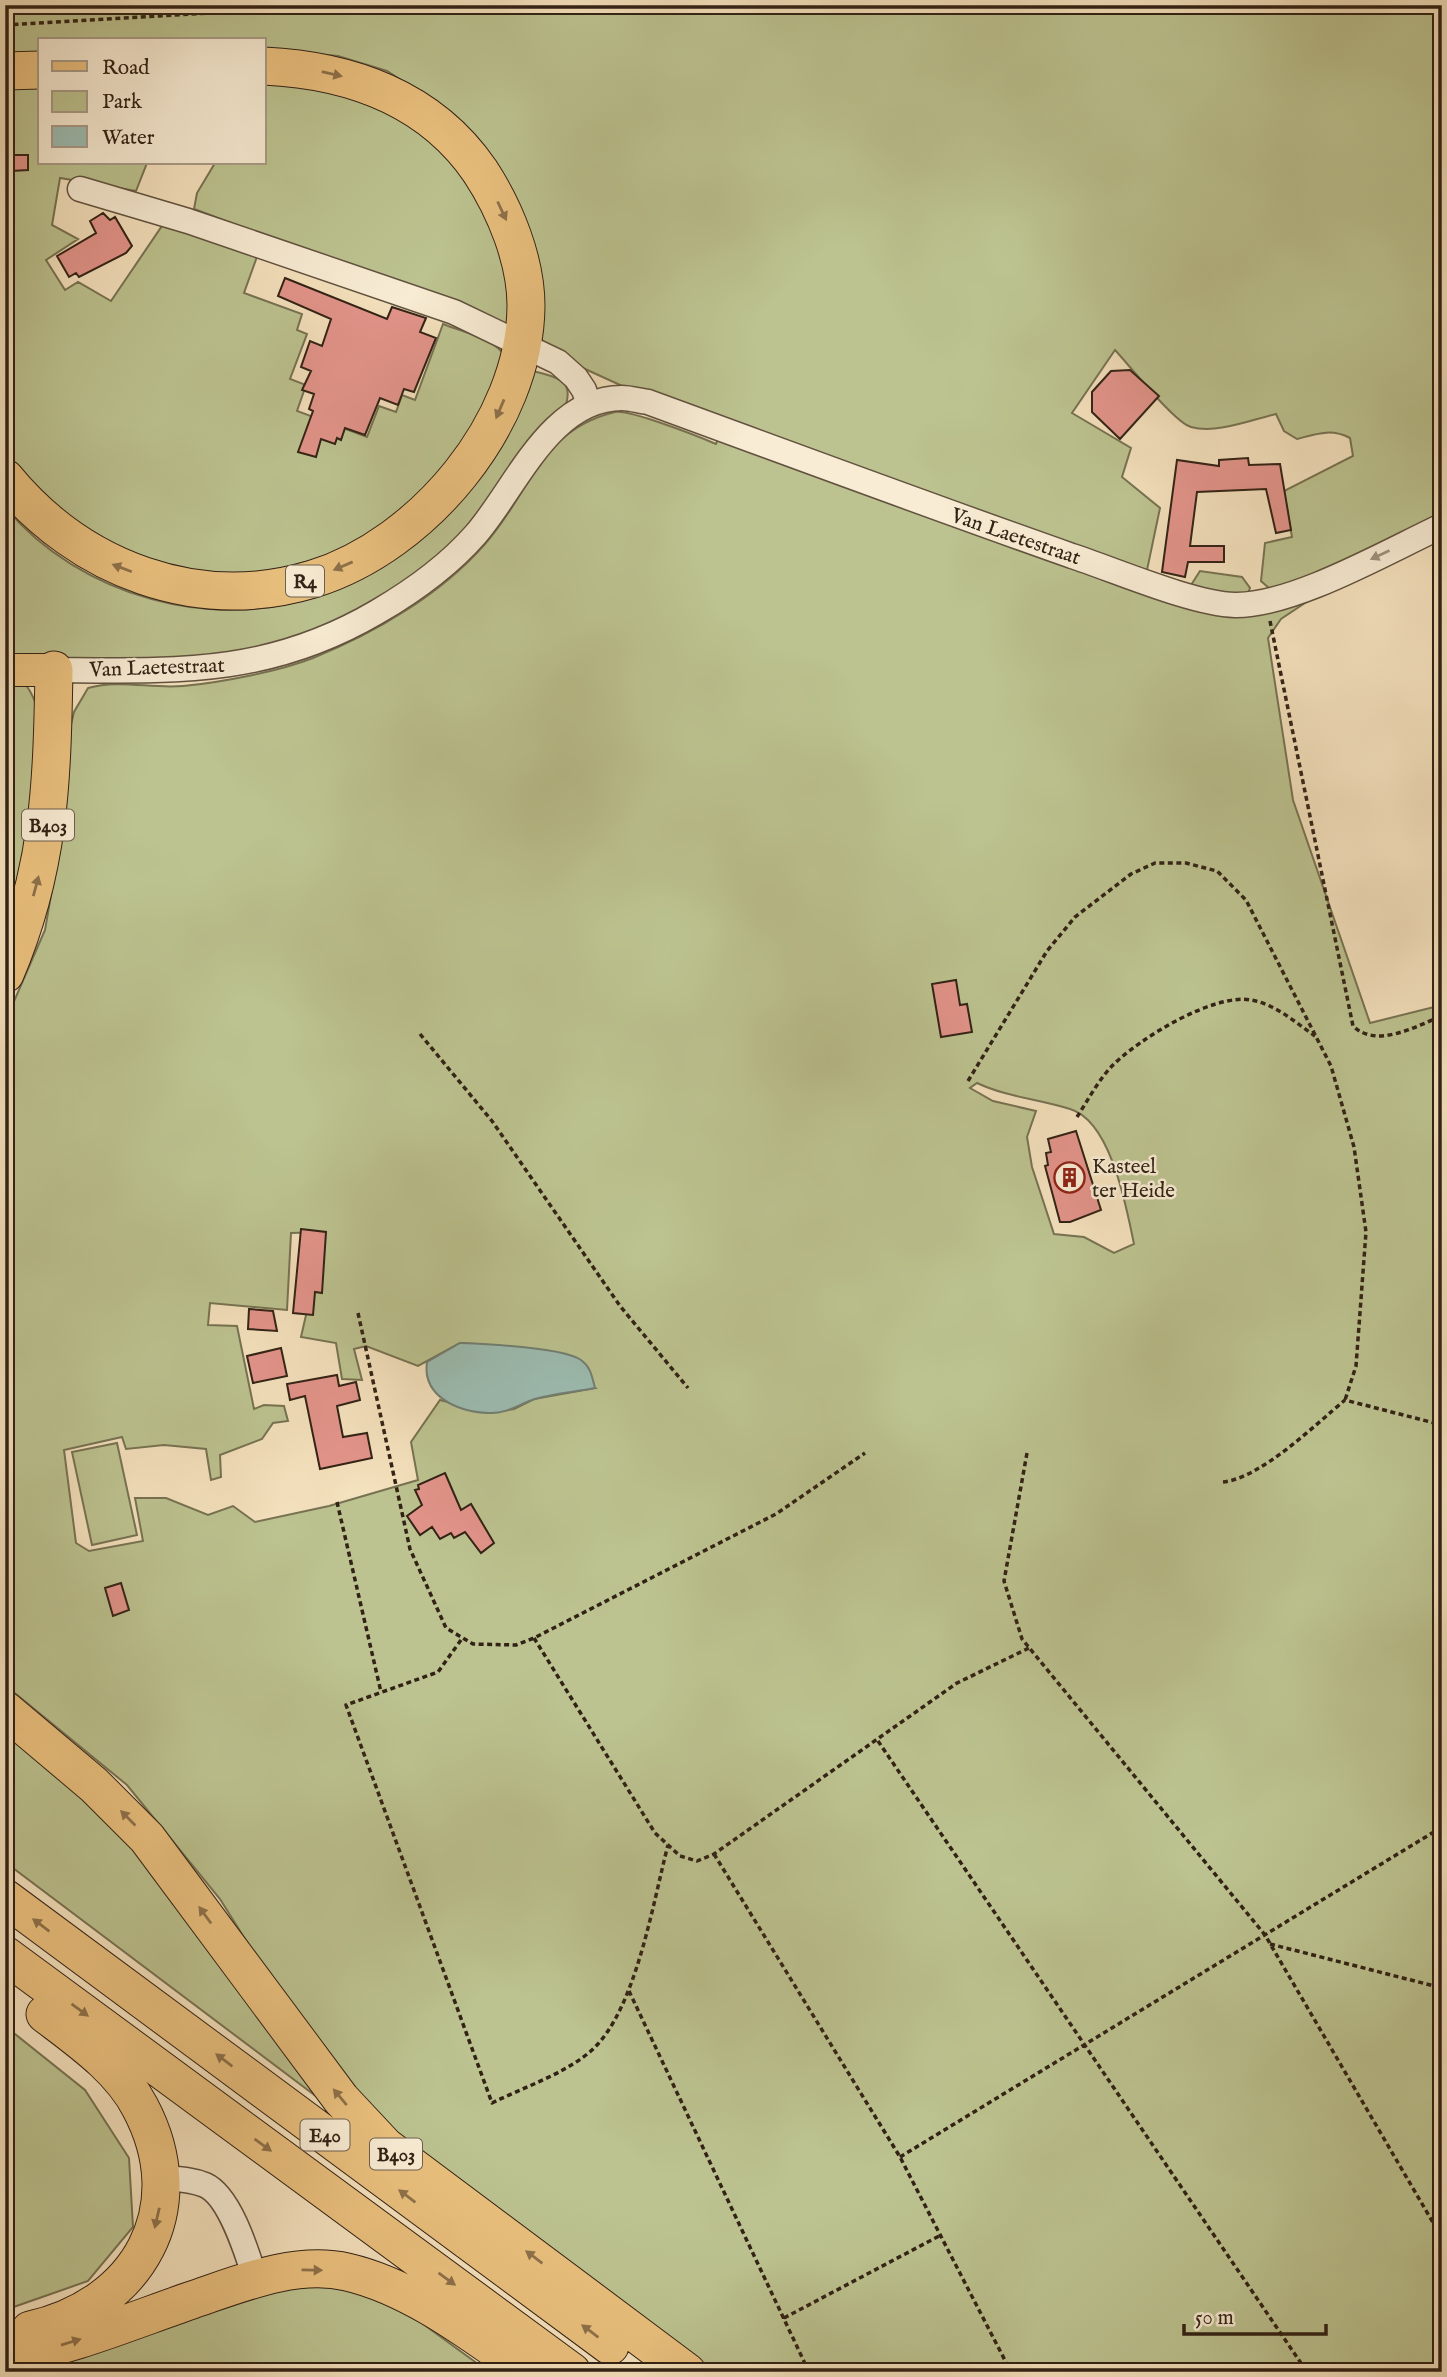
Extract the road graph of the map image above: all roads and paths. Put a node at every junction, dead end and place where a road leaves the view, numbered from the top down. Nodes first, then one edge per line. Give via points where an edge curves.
1 (344, 5) edge
2 (5, 24) edge
3 (266, 66) edge
4 (38, 70) edge
5 (5, 71) edge
6 (80, 189) dead end
7 (523, 345) junction
8 (589, 405) junction
9 (5, 478) edge
10 (1442, 526) edge
11 (1266, 601) junction
12 (5, 670) edge
13 (54, 670) junction
14 (5, 974) edge
15 (1442, 1016) edge
16 (421, 1034) dead end
17 (1317, 1037) junction
18 (968, 1080) dead end
19 (1077, 1117) dead end
20 (358, 1313) dead end
21 (688, 1388) dead end
22 (1345, 1400) junction
23 (1442, 1425) edge
24 (865, 1453) dead end
25 (1027, 1453) dead end
26 (1223, 1482) dead end
27 (337, 1502) dead end
28 (534, 1639) junction
29 (461, 1640) junction
30 (1029, 1648) junction
31 (381, 1692) junction
32 (5, 1710) edge
33 (878, 1741) junction
34 (1442, 1827) edge
35 (668, 1845) junction
36 (714, 1854) junction
37 (5, 1898) edge
38 (1265, 1935) junction
39 (1270, 1944) junction
40 (5, 1955) edge
41 (5, 1982) edge
42 (1442, 1988) edge
43 (629, 1992) junction
44 (1084, 2044) junction
45 (900, 2157) junction
46 (162, 2178) junction
47 (941, 2235) junction
48 (1442, 2238) edge
49 (255, 2278) junction
50 (784, 2318) junction
51 (5, 2334) edge
52 (5, 2358) edge
53 (527, 2372) edge
54 (572, 2372) edge
55 (645, 2372) edge
56 (687, 2372) edge
57 (809, 2372) edge
58 (1010, 2372) edge
59 (1307, 2372) edge

1 - 2 path
3 -> 7 highway, R4 via 359,80 393,94 452,137 474,163 504,214 525,288
4 - 5 highway
6 - 7 street via 454,312
7 - 8 street via 558,362 576,378
7 -> 9 highway, R4 via 488,437 461,475 390,539 352,563 314,578 274,588 234,590 192,589 152,580 76,545
8 - 11 street, Van Laetestraat via 621,398 648,402 1172,590 1234,605
8 - 13 street, Van Laetestraat via 554,431 477,533 453,557 376,613 302,646 224,667
10 -> 11 street, Van Laetestraat via 1331,578
11 - 15 path via 1353,1027 1378,1037
12 - 13 main road, Van Laetestraat
14 -> 13 highway, B403 via 37,884 47,834
16 - 21 path via 492,1121 620,1306
17 - 18 path via 1245,901 1217,871 1186,863 1155,863 1131,874 1075,917 1047,951
17 - 19 path via 1262,1003 1232,1000 1184,1018 1130,1051 1112,1066
17 - 22 path via 1331,1066 1354,1147 1366,1231 1356,1366
20 - 29 path via 410,1549 446,1628
22 - 23 path
22 - 26 path via 1288,1449 1235,1481
24 - 28 path via 776,1514
25 - 30 path via 1004,1581
27 - 31 path
28 - 29 path via 516,1646
28 - 35 path via 655,1833
29 - 31 path via 438,1672
30 - 33 path via 957,1683
30 - 38 path
31 - 43 path via 346,1705 492,2103 595,2047
56 -> 32 highway, B403 via 385,2146 341,2099 147,1838 94,1785
33 - 36 path
33 - 44 path
34 - 38 path
35 - 36 path via 680,1856 697,1861
35 - 43 path
36 - 45 path
55 -> 37 highway, E40
38 - 39 path
38 - 44 path
39 - 42 path
39 - 48 path
40 -> 54 highway, E40
41 - 46 highway via 116,2074 140,2105 157,2147
43 - 50 path
44 - 45 path
44 - 59 path
45 - 47 path
46 - 49 street via 206,2185 220,2197
46 -> 51 highway via 160,2213 152,2238 122,2282 101,2301 73,2315
47 - 50 path
47 - 58 path
52 -> 49 highway via 100,2333
49 -> 53 highway via 299,2270 345,2271 429,2307
50 - 57 path

